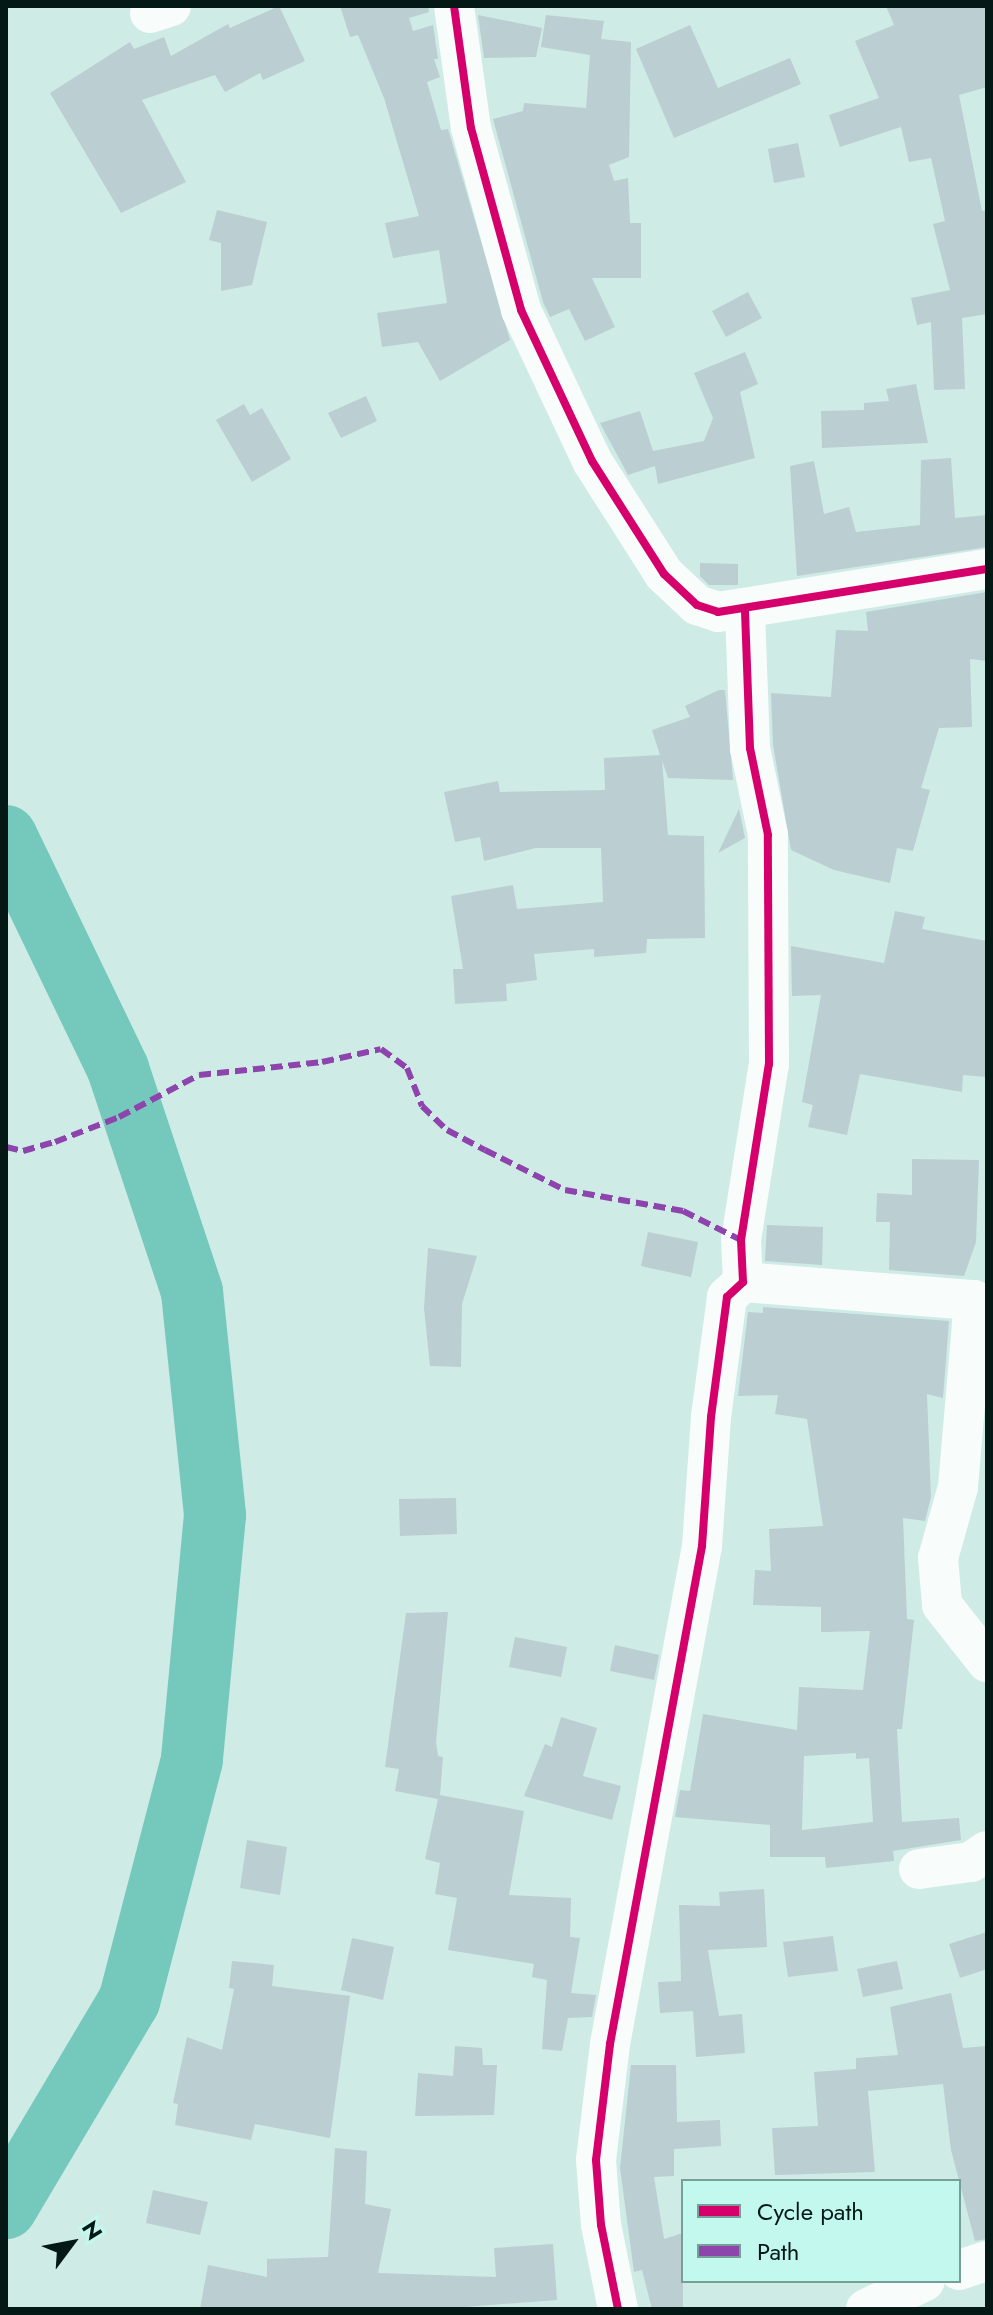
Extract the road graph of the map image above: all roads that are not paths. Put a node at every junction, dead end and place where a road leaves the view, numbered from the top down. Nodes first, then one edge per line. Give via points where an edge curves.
1 (454, 6) edge
2 (987, 569) edge
3 (745, 611) junction
4 (743, 1282) junction
5 (987, 1662) edge
6 (987, 1851) edge
7 (919, 1869) dead end
8 (987, 2261) edge
9 (961, 2269) edge
10 (921, 2283) edge
11 (618, 2309) edge
12 (866, 2309) edge

1 - 3 street via 471,128 500,245 553,382 592,461 664,574 697,605 718,612
2 - 3 street
3 - 4 street via 750,748 768,835 769,1064 741,1240
4 - 5 street via 974,1300 958,1487 938,1558 942,1605
4 - 11 street via 727,1297 702,1546 608,2058 596,2160 601,2225
6 - 7 street via 971,1862
8 - 9 street
10 - 12 street

